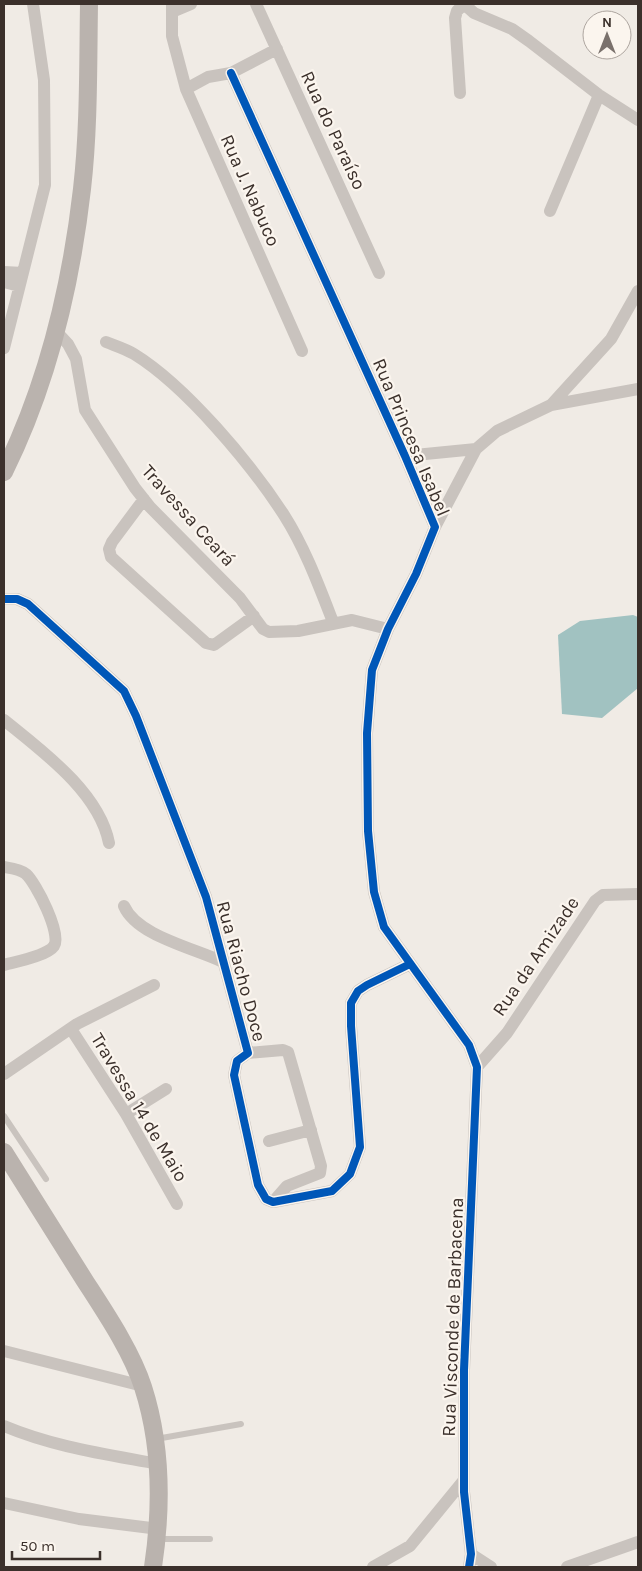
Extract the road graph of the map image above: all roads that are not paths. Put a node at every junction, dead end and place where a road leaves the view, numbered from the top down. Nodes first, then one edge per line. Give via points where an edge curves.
1 (33, 4) edge
2 (89, 4) edge
3 (191, 4) edge
4 (256, 4) edge
5 (464, 4) edge
6 (172, 8) edge
7 (277, 49) junction
8 (231, 73) junction
9 (186, 89) junction
10 (460, 92) dead end
11 (599, 95) junction
12 (638, 120) edge
13 (550, 211) dead end
14 (4, 272) edge
15 (23, 273) junction
16 (379, 273) dead end
17 (4, 282) edge
18 (20, 286) junction
19 (638, 291) edge
20 (55, 330) junction
21 (106, 342) dead end
22 (4, 348) edge
23 (302, 351) dead end
24 (638, 389) edge
25 (551, 405) junction
26 (476, 449) junction
27 (405, 456) junction
28 (4, 472) edge
29 (144, 500) junction
30 (435, 527) junction
31 (4, 599) edge
32 (254, 616) junction
33 (333, 622) junction
34 (388, 629) junction
35 (4, 720) edge
36 (109, 843) dead end
37 (4, 867) edge
38 (638, 894) edge
39 (124, 906) dead end
40 (223, 962) junction
41 (410, 964) junction
42 (4, 965) edge
43 (154, 985) dead end
44 (71, 1029) junction
45 (248, 1053) junction
46 (477, 1067) junction
47 (4, 1074) edge
48 (166, 1089) dead end
49 (126, 1114) junction
50 (4, 1116) edge
51 (311, 1130) junction
52 (269, 1141) dead end
53 (4, 1152) edge
54 (46, 1179) dead end
55 (273, 1202) junction
56 (177, 1204) dead end
57 (4, 1351) edge
58 (143, 1386) junction
59 (241, 1424) dead end
60 (4, 1426) edge
61 (155, 1439) junction
62 (158, 1464) junction
63 (464, 1480) junction
64 (5, 1507) edge
65 (158, 1534) junction
66 (210, 1539) dead end
67 (638, 1542) edge
68 (471, 1554) junction
69 (153, 1567) edge
70 (373, 1567) edge
71 (468, 1567) edge
72 (490, 1567) edge
73 (567, 1567) edge

1 - 15 street via 44,80 44,185
2 - 20 main road via 82,187 70,267
3 - 6 street
4 - 7 street, Rua do Paraíso
5 - 10 street via 454,18
5 - 11 street via 474,13 512,29 530,41
6 - 9 street, Rua J. Nabuco via 172,36
7 - 8 street
7 - 16 street, Rua do Paraíso
8 - 9 street via 208,77
8 - 27 street, Rua Princesa Isabel
9 - 23 street, Rua J. Nabuco
11 - 12 street
11 - 13 street
14 - 15 street
15 - 18 street
17 - 18 street
18 - 22 street
19 - 25 street via 611,339
20 - 28 main road via 30,412
20 - 29 street, Travessa Ceará via 76,359 85,410
21 - 33 street via 133,353 158,371 245,461 289,524 312,566
24 - 25 street
25 - 26 street via 497,432
26 - 27 street
26 - 30 street
27 - 30 street, Rua Princesa Isabel
29 - 32 street, Travessa Ceará
29 - 32 street via 112,542 109,549 111,557 206,643 214,646
30 - 34 street, Rua Princesa Isabel
31 - 40 street, Rua Riacho Doce via 17,599 28,604 110,677 128,698 206,898
32 - 33 street, Travessa Ceará via 269,632 298,631
33 - 34 street, Travessa Ceará via 365,621
34 - 41 street, Rua Princesa Isabel via 369,685 366,733 368,831 378,910 384,927
35 - 36 street via 70,778 101,820
37 - 42 street via 25,872 29,877 56,936 55,945 47,952
38 - 46 street, Rua da Amizade via 603,895 595,901 507,1033
39 - 40 street via 131,919 144,929
40 - 45 street, Rua Riacho Doce
41 - 46 street, Rua Princesa Isabel via 469,1045
41 - 55 street via 367,985 358,991 351,1003 360,1147 350,1174 332,1192
43 - 44 street, Travessa 14 de Maio via 96,1012
44 - 47 street, Travessa 14 de Maio
44 - 49 street, Travessa 14 de Maio
45 - 51 street via 288,1052
45 - 55 street, Rua Riacho Doce via 240,1057 234,1067 235,1085 258,1185 266,1199
46 - 63 street, Rua Visconde de Barbacena via 465,1321
48 - 49 street
49 - 56 street, Travessa 14 de Maio
50 - 54 lane
51 - 52 street
51 - 55 street via 322,1171 286,1186
53 - 58 main road via 113,1324
57 - 58 street
58 - 61 main road
59 - 61 lane
60 - 62 street via 37,1440
61 - 62 main road
62 - 65 main road
63 - 68 street, Rua Visconde de Barbacena
63 - 70 street via 410,1546
64 - 65 street
65 - 66 lane
65 - 69 main road
67 - 73 street
68 - 71 street, Rua Visconde de Barbacena
68 - 72 street

